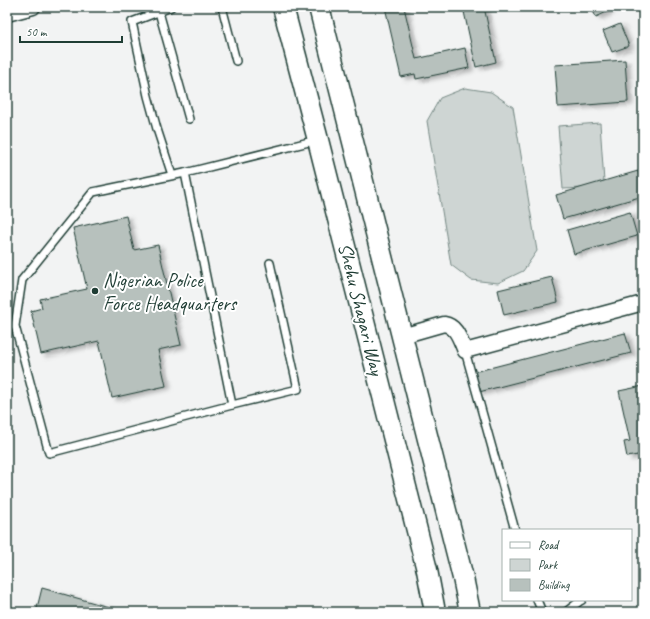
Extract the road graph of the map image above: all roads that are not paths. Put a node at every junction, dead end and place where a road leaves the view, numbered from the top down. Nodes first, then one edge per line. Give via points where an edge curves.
1 (33, 7) edge
2 (171, 7) edge
3 (222, 7) edge
4 (283, 7) edge
5 (319, 7) edge
6 (159, 12) junction
7 (7, 14) edge
8 (236, 61) dead end
9 (189, 119) dead end
10 (318, 140) junction
11 (185, 173) junction
12 (172, 175) junction
13 (270, 263) dead end
14 (643, 303) edge
15 (402, 336) junction
16 (465, 351) junction
17 (232, 405) junction
18 (515, 529) edge
19 (537, 601) edge
20 (580, 601) edge
21 (435, 612) edge
22 (470, 612) edge
23 (542, 612) edge
24 (566, 612) edge

1 - 7 street
2 - 6 lane
3 - 8 lane
4 - 10 main road, Shehu Shagari Way
5 - 15 main road, Shehu Shagari Way
6 - 9 lane
6 - 12 lane via 132,22 148,96
10 - 11 lane
10 - 21 main road, Shehu Shagari Way via 427,570
11 - 12 lane
11 - 17 lane
12 - 17 lane via 93,192 22,280 15,326 49,453
13 - 17 lane via 298,389
14 - 16 street
15 - 16 street via 448,324 455,330
15 - 22 main road, Shehu Shagari Way
16 - 18 lane
19 - 23 lane
20 - 24 lane

